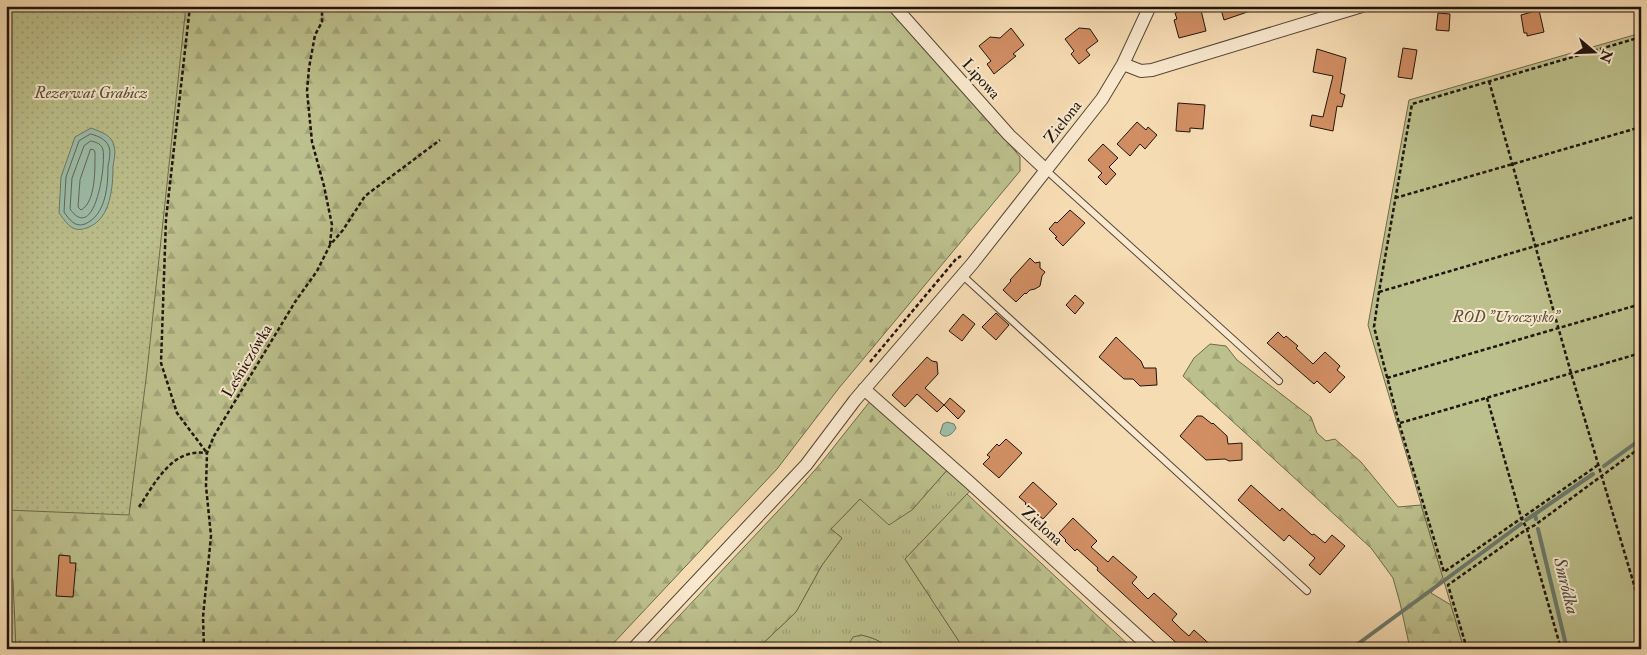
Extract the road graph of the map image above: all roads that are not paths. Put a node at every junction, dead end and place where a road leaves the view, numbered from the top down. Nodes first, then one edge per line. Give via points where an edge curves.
1 (894, 6) edge
2 (1150, 6) edge
3 (1362, 6) edge
4 (1123, 64) junction
5 (1046, 170) junction
6 (962, 275) junction
7 (1279, 381) dead end
8 (864, 390) junction
9 (1307, 592) dead end
10 (633, 649) edge
11 (1152, 649) edge

1 - 5 street, Lipowa via 1009,135
2 - 4 street, Zielona
3 - 4 street via 1152,70 1141,71
4 - 5 street, Zielona via 1102,99
5 - 6 street, Zielona
5 - 7 lane
6 - 8 street, Zielona
6 - 9 lane
8 - 10 street, Zielona via 806,465
8 - 11 street, Zielona

